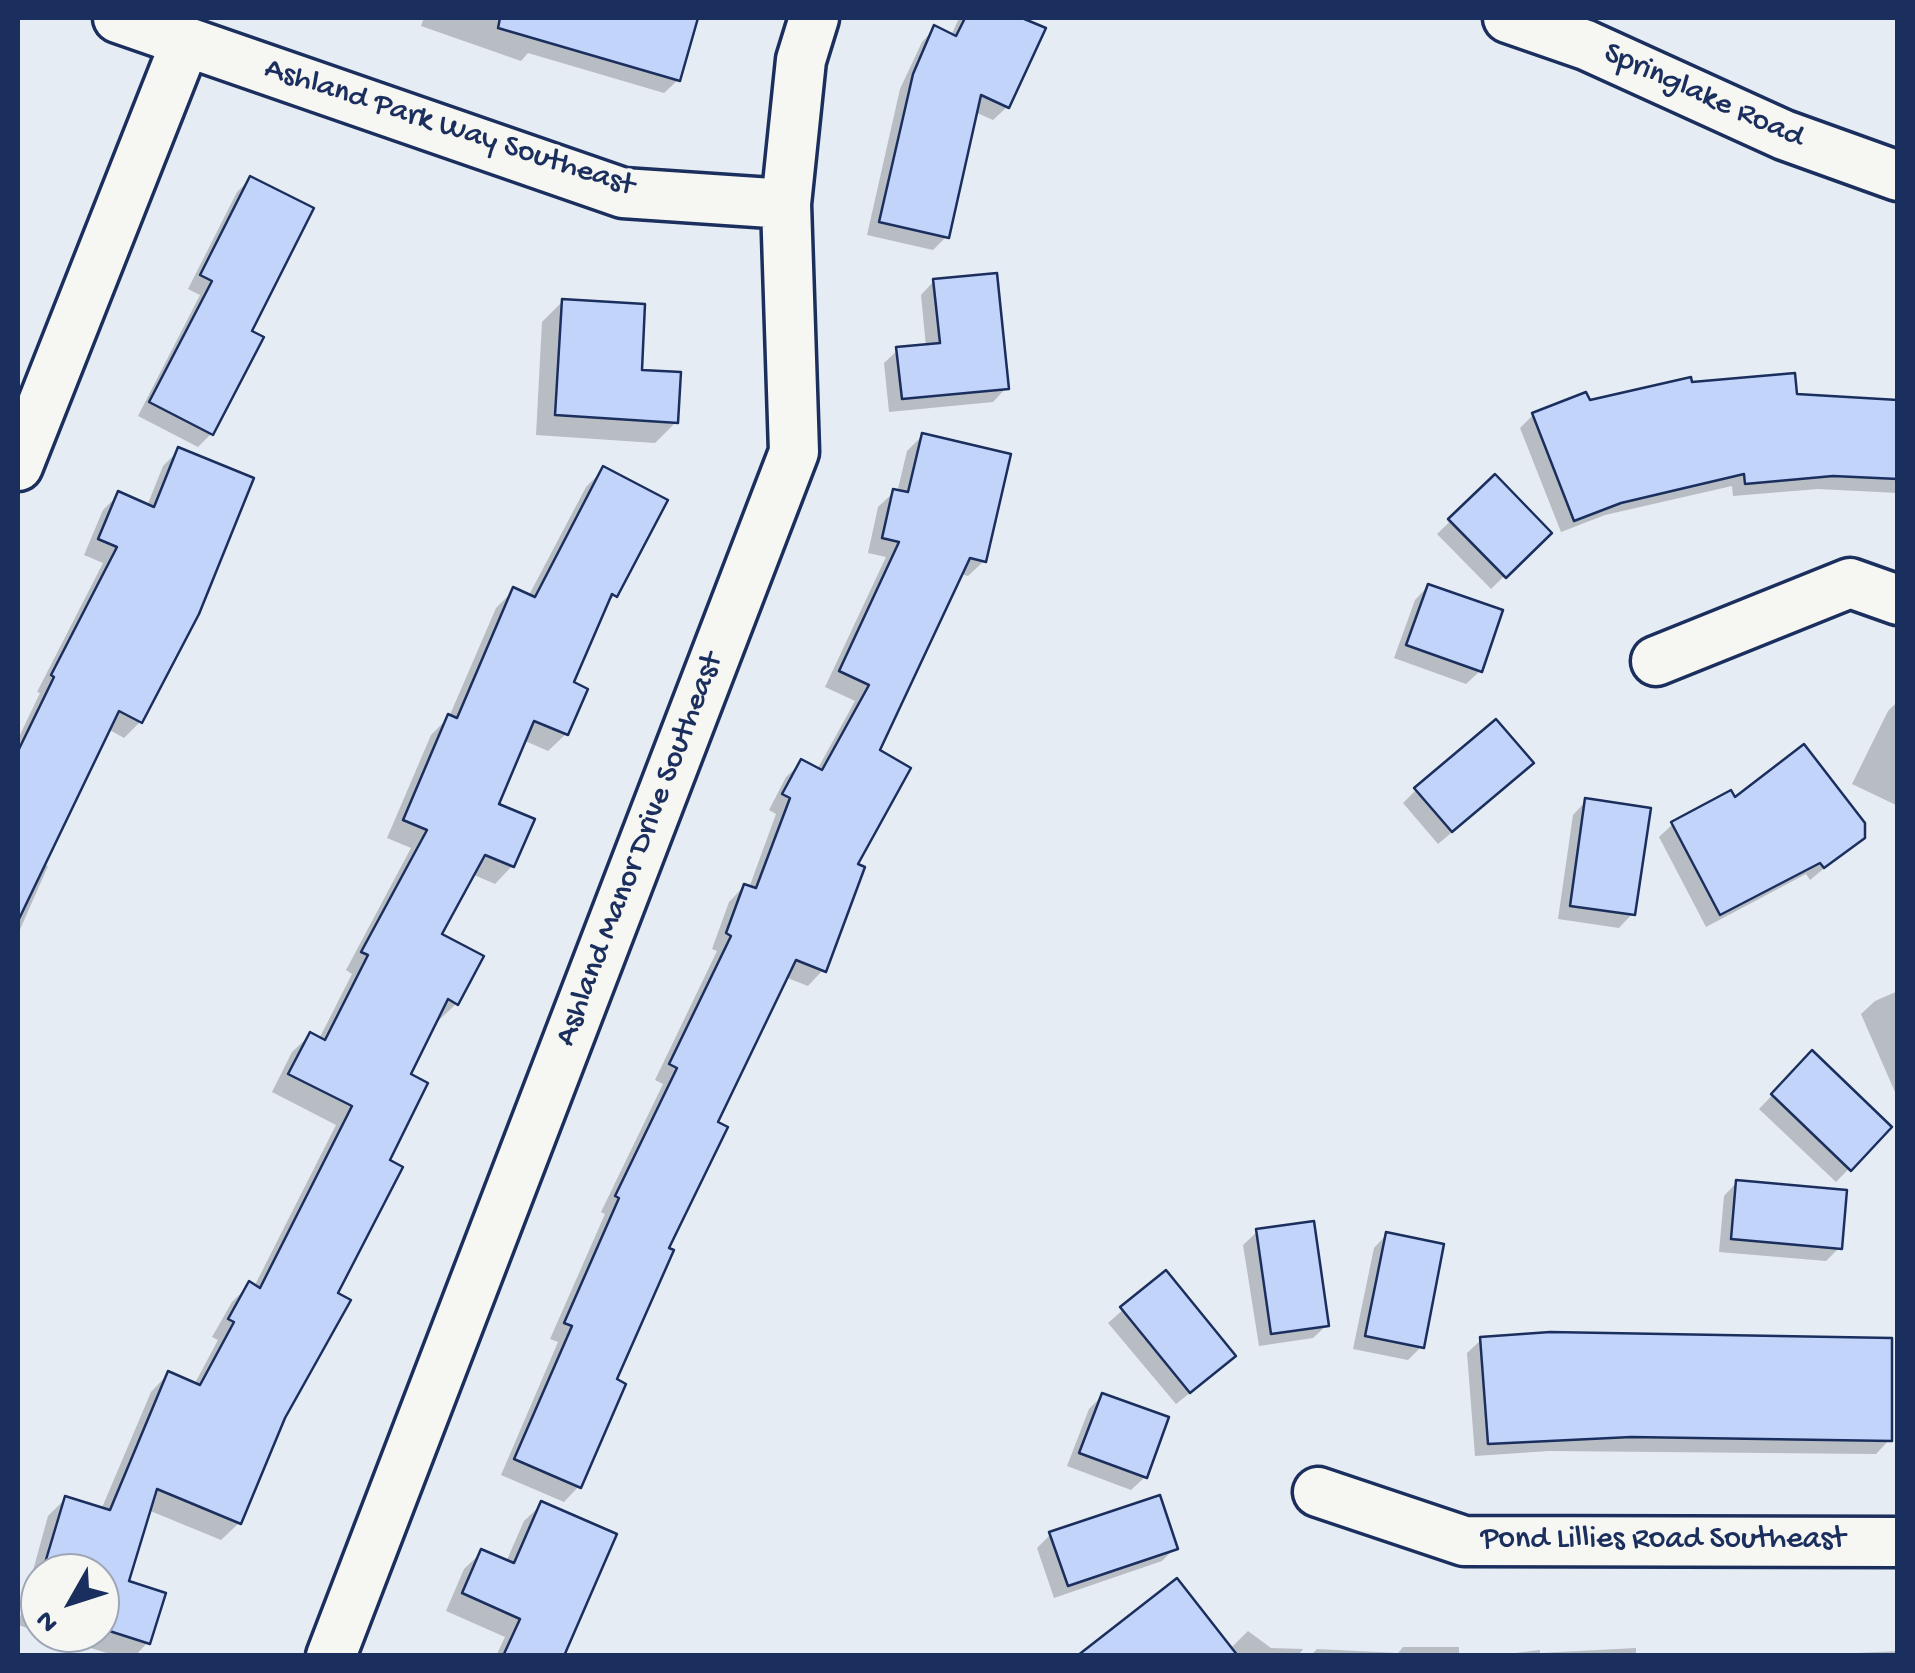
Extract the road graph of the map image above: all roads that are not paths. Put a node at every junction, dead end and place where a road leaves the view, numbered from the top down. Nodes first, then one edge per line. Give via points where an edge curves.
1 (118, 18) edge
2 (814, 18) edge
3 (1508, 18) edge
4 (186, 41) junction
5 (1898, 176) edge
6 (786, 204) junction
7 (18, 466) edge
8 (1898, 600) edge
9 (1656, 661) dead end
10 (1318, 1492) dead end
11 (1898, 1542) edge
12 (332, 1656) edge

1 - 4 street, Ashland Park Way Southeast
2 - 6 street, Ashland Manor Drive Southeast via 801,60
3 - 5 street, Springlake Road
4 - 6 street, Ashland Park Way Southeast via 623,192
4 - 7 street
6 - 12 street, Ashland Manor Drive Southeast via 794,452
8 - 9 street via 1850,583
10 - 11 street, Pond Lillies Road Southeast via 1464,1541

